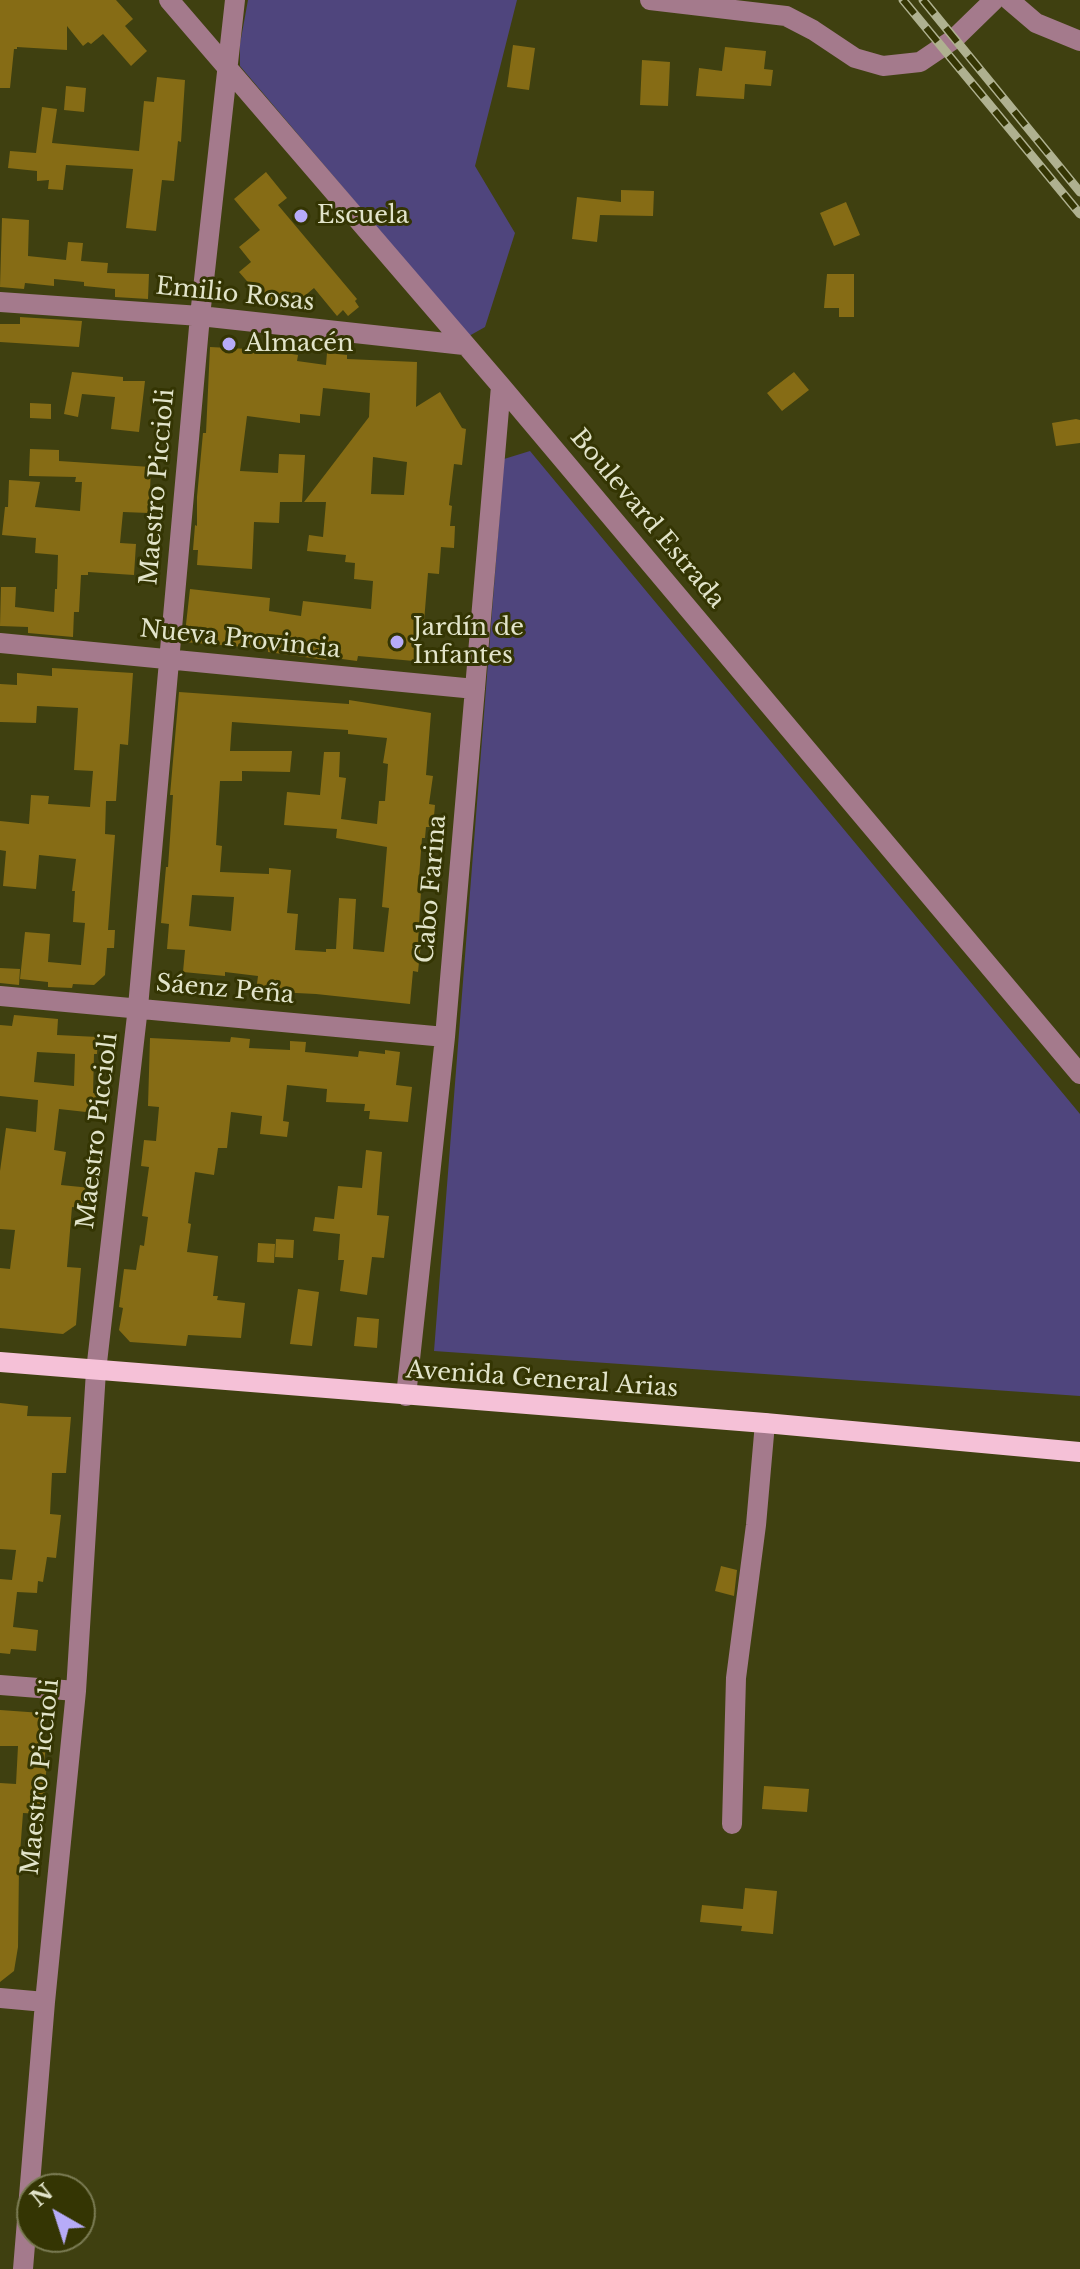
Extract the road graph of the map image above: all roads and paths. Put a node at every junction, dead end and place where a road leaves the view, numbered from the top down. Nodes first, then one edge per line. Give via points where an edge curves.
1 (169, 0) edge
2 (235, 0) edge
3 (994, 0) edge
4 (1009, 0) edge
5 (661, 1) edge
6 (1080, 41) edge
7 (228, 68) junction
8 (0, 302) edge
9 (200, 316) junction
10 (464, 345) junction
11 (501, 386) junction
12 (0, 643) edge
13 (169, 659) junction
14 (475, 689) junction
15 (0, 996) edge
16 (138, 1007) junction
17 (445, 1037) junction
18 (1080, 1074) edge
19 (0, 1362) edge
20 (96, 1371) junction
21 (406, 1396) junction
22 (765, 1423) junction
23 (1080, 1452) edge
24 (0, 1685) edge
25 (76, 1691) junction
26 (732, 1824) dead end
27 (0, 1998) edge
28 (45, 2002) junction
29 (23, 2269) edge

1 - 7 street, Boulevard Estrada
2 - 7 street, Maestro Piccioli
3 - 5 street via 954,39 920,62 883,66 855,58 786,16
4 - 6 street via 1036,23
7 - 9 street, Maestro Piccioli
7 - 10 street, Boulevard Estrada
8 - 9 street, Emilio Rosas
9 - 10 street, Emilio Rosas
9 - 13 street, Maestro Piccioli
10 - 11 street, Boulevard Estrada
11 - 14 street, Cabo Farina
11 - 18 street, Boulevard Estrada
12 - 13 street, Nueva Provincia
13 - 14 street, Nueva Provincia
13 - 16 street, Maestro Piccioli
14 - 17 street, Cabo Farina
15 - 16 street, Sáenz Peña
16 - 17 street, Sáenz Peña
16 - 20 street, Maestro Piccioli
17 - 21 street, Cabo Farina
19 - 20 main road, Avenida General Arias
20 - 21 main road, Avenida General Arias
20 - 25 street, Maestro Piccioli
21 - 22 main road, Avenida General Arias
22 - 23 main road, Avenida General Arias
22 - 26 street via 736,1678
24 - 25 street
25 - 28 street, Maestro Piccioli
27 - 28 street
28 - 29 street, Maestro Piccioli

